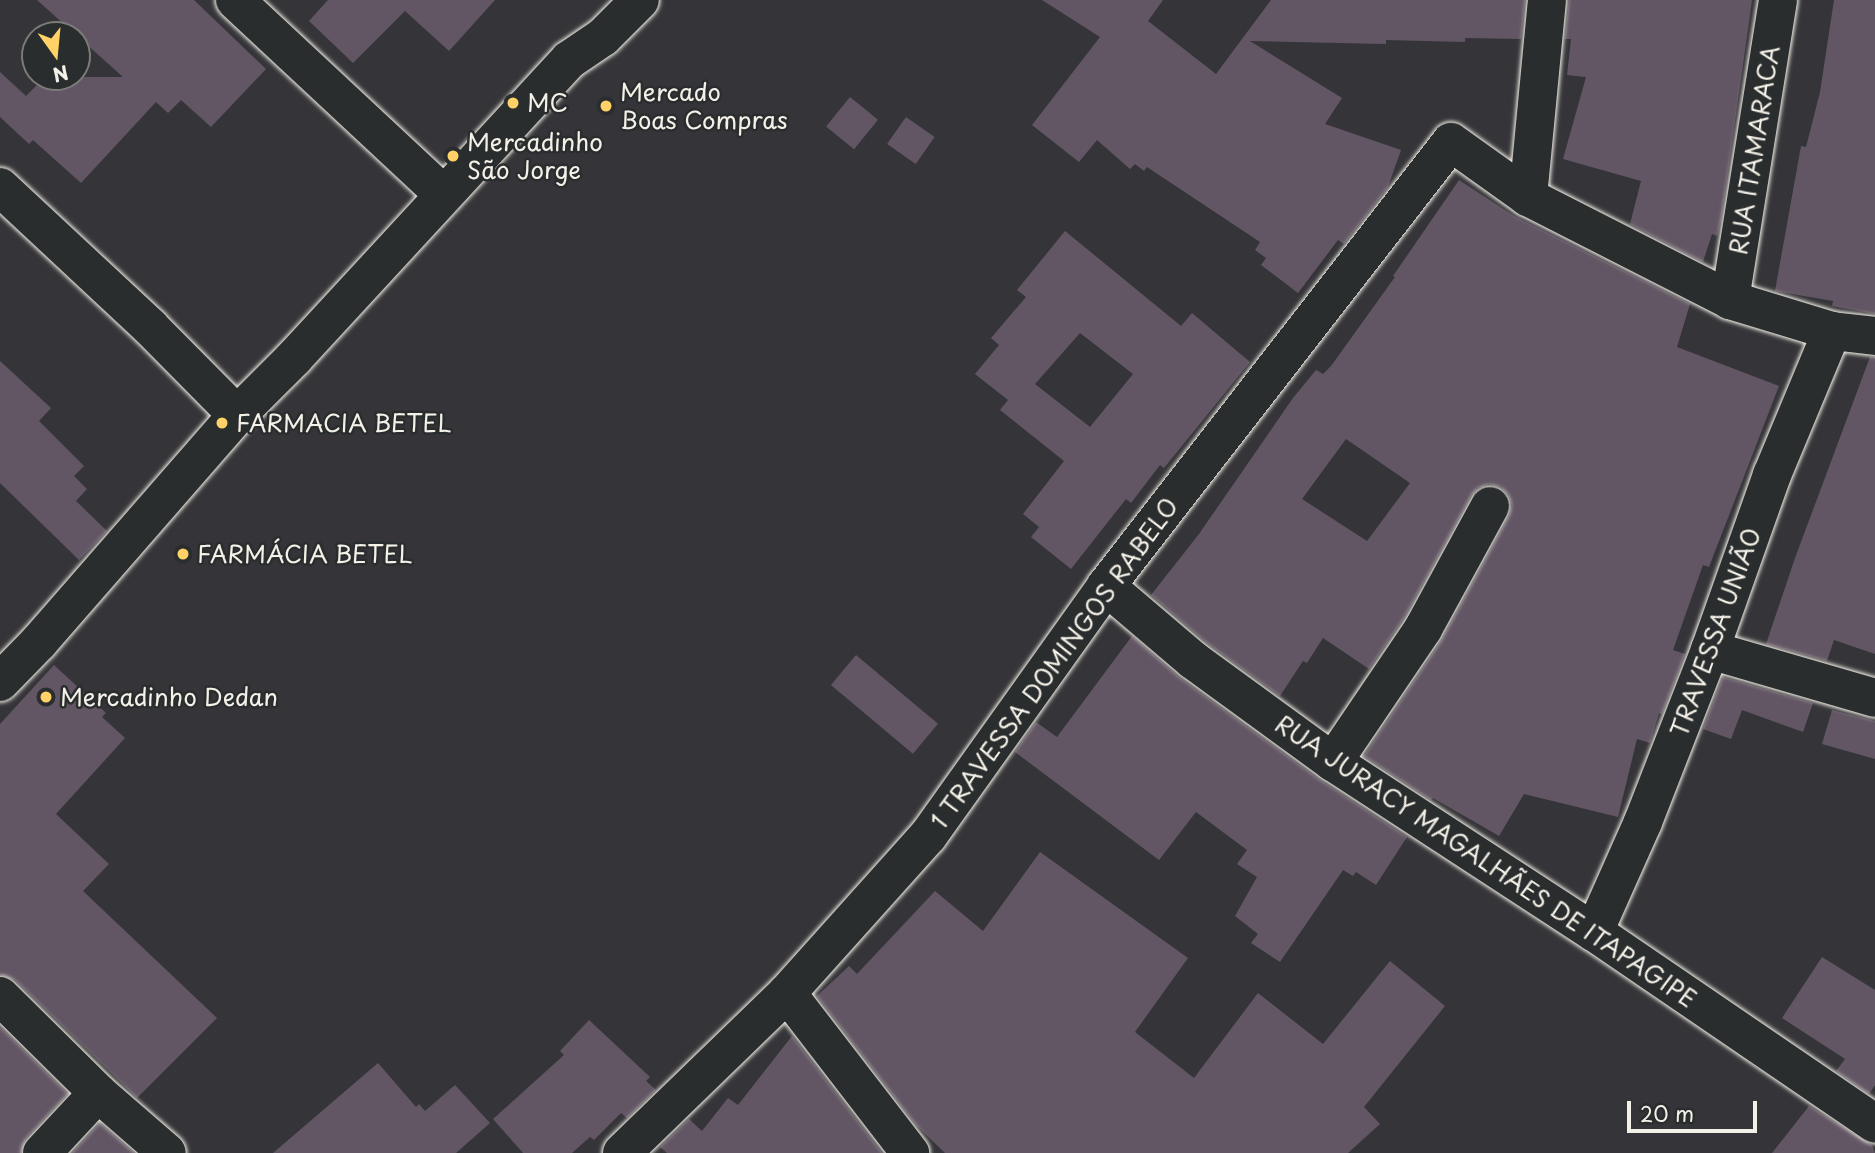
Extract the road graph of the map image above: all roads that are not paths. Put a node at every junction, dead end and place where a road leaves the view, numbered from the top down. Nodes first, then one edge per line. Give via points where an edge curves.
1 (235, 0) edge
2 (640, 0) edge
3 (1547, 0) edge
4 (1778, 0) edge
5 (0, 187) edge
6 (443, 194) junction
7 (1528, 197) junction
8 (1730, 300) junction
9 (1832, 331) junction
10 (1875, 336) edge
11 (237, 415) junction
12 (1490, 506) dead end
13 (1106, 586) junction
14 (1710, 650) junction
15 (0, 682) edge
16 (1875, 698) edge
17 (1333, 762) junction
18 (1594, 932) junction
19 (787, 993) junction
20 (0, 996) edge
21 (98, 1093) junction
22 (1875, 1124) edge
23 (41, 1153) edge
24 (167, 1153) edge
25 (622, 1153) edge
26 (910, 1153) edge

1 - 6 street
2 - 6 street via 603,37 569,60
3 - 7 street
4 - 8 street, RUA ITAMARACA
5 - 11 street
6 - 11 street
7 - 8 street
7 - 13 street, 1 TRAVESSA DOMINGOS RABELO via 1451,142
8 - 9 street
9 - 10 street
9 - 14 street, TRAVESSA UNIÃO via 1772,475
11 - 15 street
12 - 17 street via 1423,629
13 - 17 street, RUA JURACY MAGALHÃES DE ITAPAGIPE via 1193,660
13 - 19 street, 1 TRAVESSA DOMINGOS RABELO via 928,836
14 - 16 street
14 - 18 street, TRAVESSA UNIÃO
17 - 18 street, RUA JURACY MAGALHÃES DE ITAPAGIPE
18 - 22 street, RUA JURACY MAGALHÃES DE ITAPAGIPE
19 - 25 street, 1 TRAVESSA DOMINGOS RABELO
19 - 26 street
20 - 21 street
21 - 23 street
21 - 24 street

